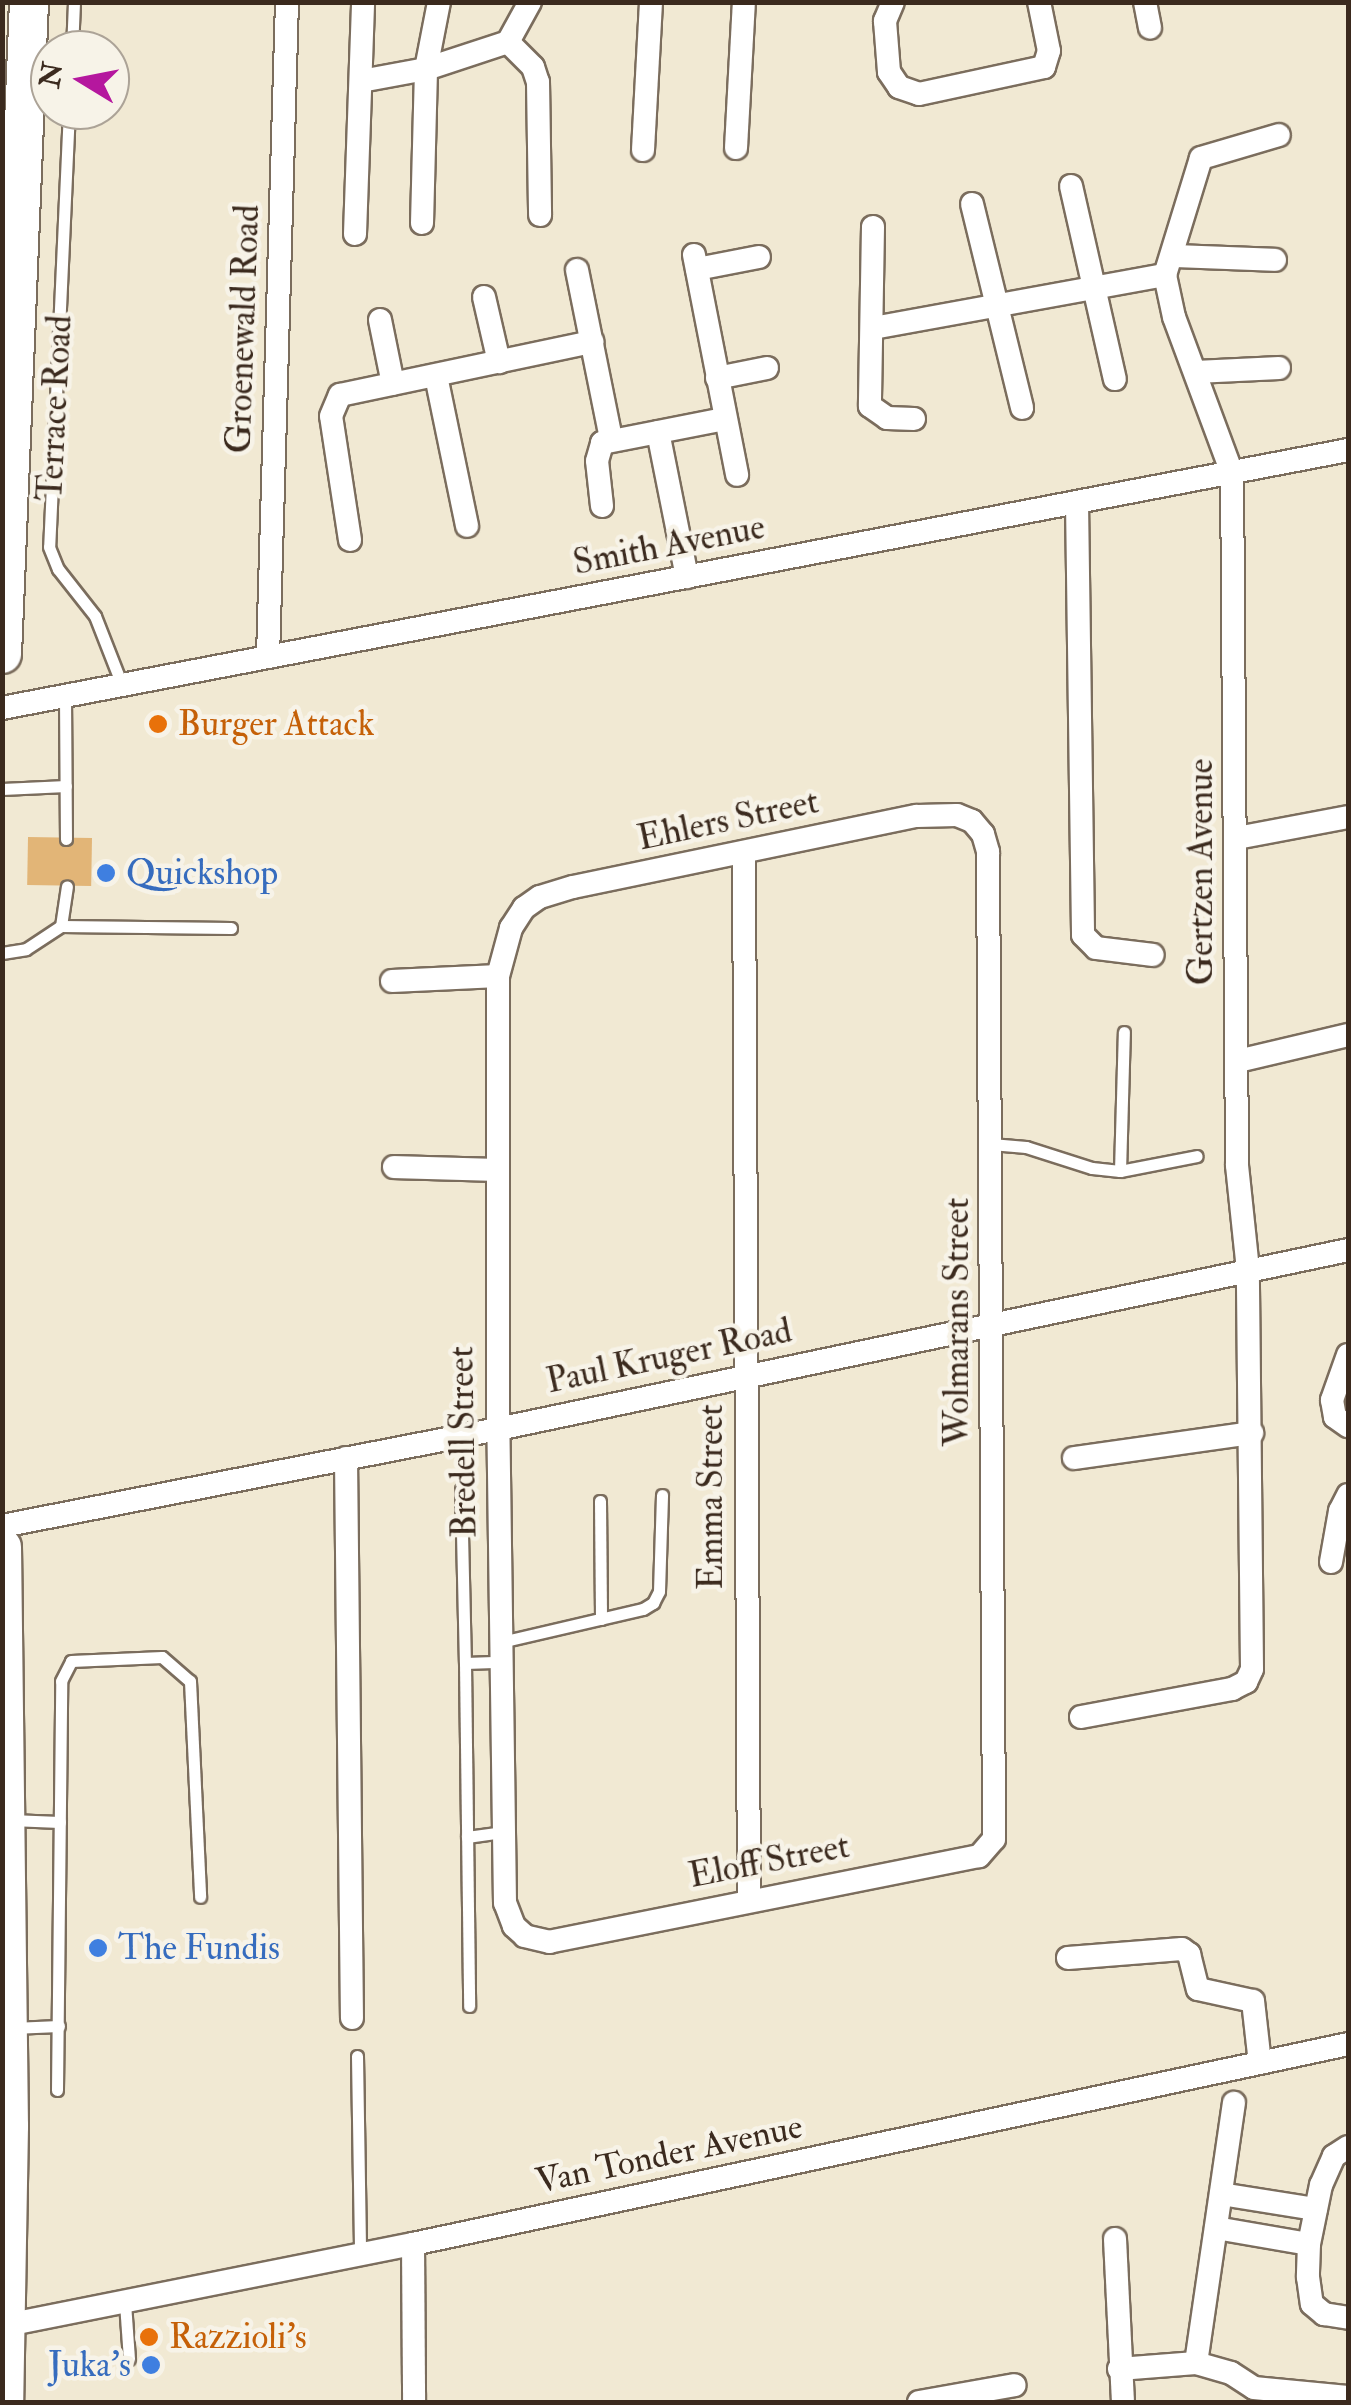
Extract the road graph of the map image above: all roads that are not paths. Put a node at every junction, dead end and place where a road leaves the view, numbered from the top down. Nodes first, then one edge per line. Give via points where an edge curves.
1 (29, 2) edge
2 (74, 2) edge
3 (288, 2) edge
4 (363, 2) edge
5 (440, 2) edge
6 (530, 2) edge
7 (650, 2) edge
8 (744, 2) edge
9 (893, 2) edge
10 (1038, 2) edge
11 (1145, 2) edge
12 (1150, 28) dead end
13 (73, 30) edge
14 (508, 42) junction
15 (426, 69) junction
16 (361, 81) junction
17 (68, 130) edge
18 (1279, 135) dead end
19 (736, 148) dead end
20 (642, 150) dead end
21 (1070, 186) dead end
22 (972, 204) dead end
23 (540, 215) dead end
24 (422, 223) dead end
25 (873, 227) dead end
26 (355, 234) dead end
27 (759, 257) dead end
28 (1275, 260) dead end
29 (1169, 266) junction
30 (577, 270) dead end
31 (1094, 287) junction
32 (484, 298) dead end
33 (999, 305) junction
34 (380, 320) dead end
35 (873, 328) junction
36 (592, 342) junction
37 (499, 362) junction
38 (767, 368) dead end
39 (1279, 368) dead end
40 (1196, 372) junction
41 (436, 376) junction
42 (717, 378) junction
43 (1115, 379) dead end
44 (393, 384) junction
45 (1022, 408) dead end
46 (914, 419) dead end
47 (724, 420) junction
48 (658, 432) junction
49 (611, 438) junction
50 (1348, 450) edge
51 (1232, 472) junction
52 (737, 475) dead end
53 (1077, 502) junction
54 (602, 506) dead end
55 (467, 526) dead end
56 (350, 540) dead end
57 (687, 577) junction
58 (2, 654) edge
59 (268, 657) junction
60 (122, 686) junction
61 (64, 696) junction
62 (2, 708) edge
63 (66, 786) junction
64 (2, 789) edge
65 (1348, 818) edge
66 (972, 820) joint
67 (1237, 838) junction
68 (66, 839) dead end
69 (744, 852) junction
70 (68, 886) dead end
71 (61, 926) junction
72 (231, 928) dead end
73 (511, 928) joint
74 (2, 953) edge
75 (1153, 954) dead end
76 (498, 976) junction
77 (392, 981) dead end
78 (1124, 1032) dead end
79 (1348, 1036) edge
80 (1238, 1060) junction
81 (991, 1144) junction
82 (1197, 1156) dead end
83 (394, 1167) dead end
84 (496, 1170) junction
85 (1120, 1171) junction
86 (1348, 1250) edge
87 (1248, 1270) junction
88 (992, 1325) junction
89 (1348, 1355) edge
90 (746, 1374) junction
91 (1348, 1426) edge
92 (498, 1430) junction
93 (1252, 1433) junction
94 (346, 1458) junction
95 (1074, 1458) dead end
96 (461, 1489) dead end
97 (1348, 1494) edge
98 (662, 1495) dead end
99 (600, 1501) dead end
100 (2, 1526) edge
101 (2, 1547) edge
102 (1331, 1562) dead end
103 (601, 1619) junction
104 (501, 1652) junction
105 (465, 1663) junction
106 (1081, 1717) dead end
107 (6, 1820) junction
108 (60, 1822) junction
109 (995, 1828) joint
110 (504, 1832) junction
111 (467, 1837) junction
112 (200, 1898) dead end
113 (749, 1900) junction
114 (4, 1906) edge
115 (538, 1940) joint
116 (1068, 1958) dead end
117 (468, 2006) dead end
118 (352, 2018) dead end
119 (59, 2026) junction
120 (8, 2028) junction
121 (1348, 2044) edge
122 (357, 2056) dead end
123 (1260, 2063) junction
124 (58, 2090) dead end
125 (1234, 2103) dead end
126 (6, 2126) edge
127 (1348, 2147) edge
128 (1220, 2194) junction
129 (1316, 2208) junction
130 (1216, 2228) junction
131 (1114, 2239) dead end
132 (414, 2244) junction
133 (1309, 2244) junction
134 (360, 2255) junction
135 (124, 2303) junction
136 (1348, 2318) edge
137 (4, 2326) edge
138 (128, 2359) dead end
139 (1196, 2363) junction
140 (1119, 2370) junction
141 (1015, 2384) dead end
142 (1248, 2395) edge
143 (1348, 2396) edge
144 (4, 2402) edge
145 (414, 2402) edge
146 (918, 2402) edge
147 (1122, 2402) edge

1 - 58 main road, Terrace Road
2 - 13 lane
3 - 59 street, Groenewald Road
4 - 16 street
5 - 15 street
6 - 14 street
7 - 20 street
8 - 19 street
9 - 10 street via 884,21 889,72 898,87 919,94 1044,67 1049,51
11 - 12 street
14 - 15 street
14 - 23 street via 534,67 538,82
15 - 16 street
15 - 24 street
16 - 26 street
17 - 60 lane, Terrace Road via 48,547 95,616
18 - 29 street via 1201,158
21 - 31 street
22 - 33 street
25 - 35 street
27 - 42 street via 695,262
28 - 29 street
29 - 31 street
29 - 40 street, Gertzen Avenue via 1169,301
30 - 36 street
31 - 33 street
31 - 43 street
32 - 37 street
33 - 35 street
33 - 45 street
34 - 44 street
35 - 46 street via 870,406 887,418
36 - 37 street
36 - 49 street
37 - 41 street
38 - 42 street
39 - 40 street
40 - 51 street, Gertzen Avenue
41 - 44 street
41 - 55 street
42 - 47 street
44 - 56 street via 335,400 331,416
47 - 48 street
47 - 52 street
48 - 49 street
48 - 57 street
49 - 54 street via 598,453
50 - 51 street, Smith Avenue
51 - 53 street, Smith Avenue
51 - 67 street, Gertzen Avenue
53 - 57 street, Smith Avenue
53 - 75 street via 1083,935 1096,948
57 - 59 street, Smith Avenue
59 - 60 street, Smith Avenue
60 - 61 street, Smith Avenue
61 - 62 street, Smith Avenue
61 - 63 lane
63 - 64 lane
63 - 68 lane
65 - 67 street
66 - 69 street, Ehlers Street via 917,816
66 - 81 street, Wolmarans Street via 988,852
67 - 80 street, Gertzen Avenue
69 - 73 street, Ehlers Street via 540,897
69 - 90 street, Emma Street
70 - 71 lane
71 - 72 lane
71 - 74 lane via 26,949
73 - 76 street, Bredell Street
76 - 77 street
76 - 84 street, Bredell Street
78 - 85 lane
79 - 80 street
80 - 87 street, Gertzen Avenue
81 - 85 lane
81 - 88 street, Wolmarans Street
82 - 85 lane
83 - 84 street
84 - 92 street, Bredell Street
86 - 87 street, Paul Kruger Road
87 - 88 street, Paul Kruger Road
87 - 93 street, Gertzen Avenue
88 - 90 street, Paul Kruger Road
88 - 109 street, Wolmarans Street
89 - 91 street via 1332,1412
90 - 92 street, Paul Kruger Road
90 - 113 street, Emma Street
92 - 94 street, Paul Kruger Road
92 - 104 street, Bredell Street
93 - 95 street
93 - 106 street, Gertzen Avenue via 1254,1651 1246,1682
94 - 100 street, Paul Kruger Road
94 - 118 street
96 - 105 lane
97 - 102 street
98 - 103 lane via 659,1591 643,1610
99 - 103 lane
101 - 107 main road
103 - 104 lane
104 - 105 lane
104 - 110 street, Bredell Street
105 - 111 lane
107 - 108 lane
107 - 114 main road
108 - 112 lane via 61,1681 71,1660 162,1657 190,1681
108 - 119 lane
109 - 113 street, Eloff Street via 990,1848 979,1856
110 - 111 lane
110 - 115 street, Bredell Street via 508,1914 514,1926
111 - 117 lane
113 - 115 street, Eloff Street
114 - 120 main road
116 - 123 street via 1182,1948 1198,1989 1252,2001
119 - 120 lane
119 - 124 lane
120 - 126 main road
121 - 123 street, Van Tonder Avenue
122 - 134 lane
123 - 132 street, Van Tonder Avenue
125 - 128 street
126 - 137 main road
127 - 129 street via 1329,2165
128 - 129 street
128 - 130 street
129 - 133 street
130 - 133 street
130 - 139 street
131 - 140 street
132 - 134 street, Van Tonder Avenue
132 - 145 street
133 - 136 street via 1312,2304
134 - 135 street, Van Tonder Avenue
135 - 137 street, Van Tonder Avenue
135 - 138 lane
137 - 144 main road
139 - 140 street
139 - 142 street via 1231,2373
140 - 147 street
141 - 146 street
142 - 143 street

